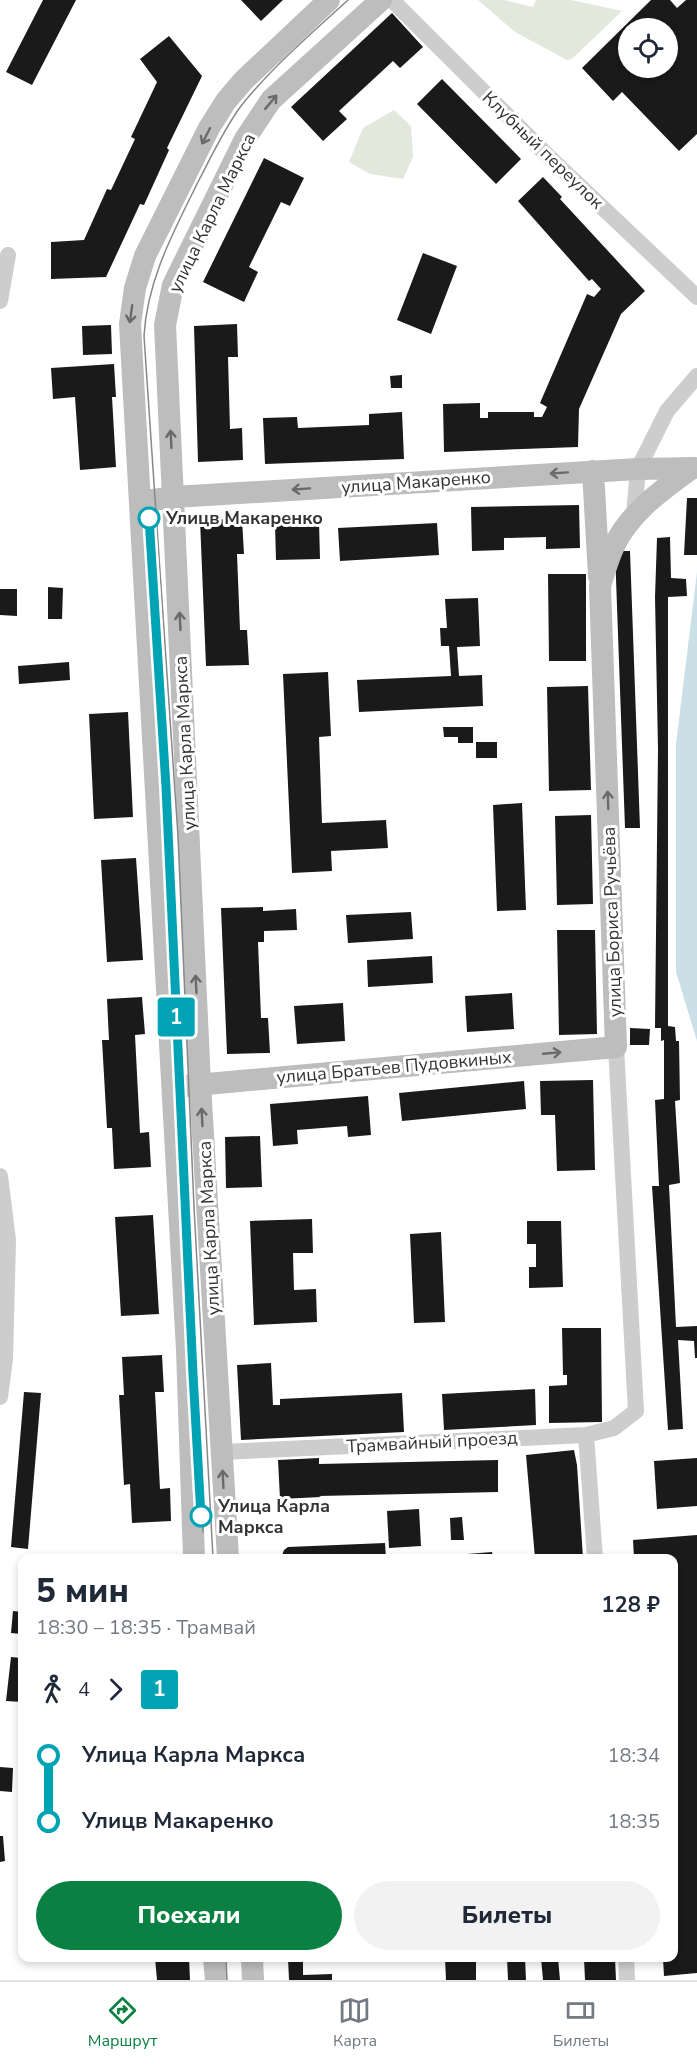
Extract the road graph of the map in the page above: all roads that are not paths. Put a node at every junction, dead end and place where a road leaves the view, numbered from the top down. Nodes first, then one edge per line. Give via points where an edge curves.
1 (329, 0) edge
2 (381, 0) edge
3 (392, 0) edge
4 (9, 255) dead end
5 (697, 297) edge
6 (0, 301) edge
7 (697, 376) edge
8 (694, 468) edge
9 (638, 469) junction
10 (593, 471) junction
11 (174, 497) junction
12 (140, 502) junction
13 (634, 515) junction
14 (600, 586) junction
15 (616, 1047) junction
16 (201, 1084) junction
17 (172, 1088) junction
18 (0, 1176) edge
19 (0, 1397) edge
20 (636, 1411) joint
21 (586, 1435) junction
22 (222, 1452) junction
23 (194, 1554) edge
24 (228, 1554) edge
25 (595, 1554) edge
26 (214, 1962) edge
27 (252, 1962) edge
28 (626, 1962) edge
29 (216, 1980) edge
30 (253, 1980) edge
31 (627, 1980) edge

1 -> 12 main road, улица Карла Маркса via 226,101 145,256 130,324
11 -> 2 main road, улица Карла Маркса via 165,325 173,285 245,139 271,100
3 - 5 street, Клубный переулок
4 - 6 street
7 - 9 street via 667,411
8 - 9 main road, улица Макаренко
8 - 13 main road, улица Бориса Ручьёва
9 - 10 main road, улица Макаренко
9 - 13 street
10 -> 11 main road, улица Макаренко
10 - 14 main road
11 - 12 main road, улица Макаренко
16 -> 11 main road, улица Карла Маркса
12 - 17 main road, улица Карла Маркса
13 - 14 main road, улица Бориса Ручьёва via 614,546
15 -> 14 main road, улица Бориса Ручьёва
16 -> 15 main road, улица Братьев Пудовкиных
15 - 20 street, улица Бориса Ручьёва
16 - 17 main road, улица Братьев Пудовкиных
22 -> 16 main road, улица Карла Маркса
17 - 23 main road, улица Карла Маркса
18 - 19 street via 8,1240
20 - 21 street, Трамвайный проезд via 614,1428
21 - 22 street, Трамвайный проезд
21 - 25 street
24 -> 22 main road, улица Карла Маркса
26 - 29 main road
27 - 30 main road
28 - 31 street

